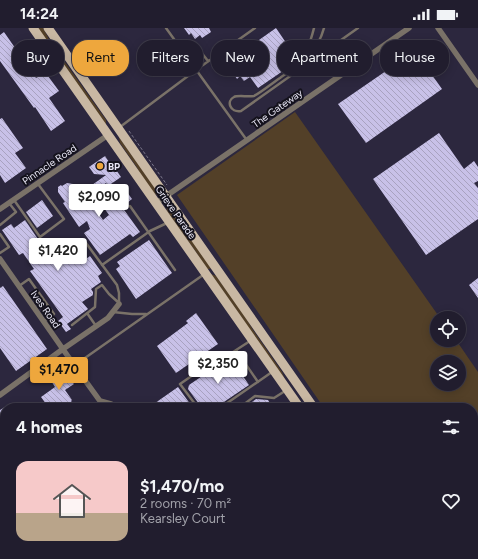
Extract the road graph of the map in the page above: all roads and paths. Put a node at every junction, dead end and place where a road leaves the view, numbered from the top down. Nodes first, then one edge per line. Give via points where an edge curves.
1 (33, 28) edge
2 (48, 28) edge
3 (166, 28) edge
4 (255, 28) edge
5 (314, 28) edge
6 (324, 28) edge
7 (358, 28) edge
8 (409, 28) edge
9 (438, 28) edge
10 (175, 40) edge
11 (311, 40) edge
12 (203, 55) edge
13 (208, 61) junction
14 (203, 65) edge
15 (188, 76) edge
16 (200, 76) edge
17 (476, 78) edge
18 (478, 85) edge
19 (118, 128) junction
20 (129, 131) dead end
21 (108, 135) junction
22 (246, 140) junction
23 (37, 183) junction
24 (169, 194) junction
25 (11, 201) junction
26 (156, 203) junction
27 (130, 206) dead end
28 (0, 208) edge
29 (170, 222) junction
30 (0, 225) edge
31 (148, 233) junction
32 (0, 234) edge
33 (86, 243) dead end
34 (0, 253) edge
35 (0, 258) edge
36 (102, 265) junction
37 (175, 270) dead end
38 (205, 273) junction
39 (19, 286) junction
40 (119, 304) junction
41 (113, 312) junction
42 (88, 313) junction
43 (147, 314) junction
44 (44, 321) junction
45 (72, 325) dead end
46 (96, 327) junction
47 (252, 340) junction
48 (63, 349) junction
49 (236, 350) junction
50 (74, 365) junction
51 (274, 371) junction
52 (258, 382) junction
53 (287, 389) junction
54 (0, 395) edge
55 (107, 403) edge
56 (194, 403) edge
57 (227, 403) edge
58 (246, 403) edge
59 (297, 403) edge
60 (311, 403) edge

1 - 21 main road, Grieve Parade
2 - 19 main road, Grieve Parade
3 - 10 lane
4 - 13 lane
5 - 11 lane
6 - 7 lane via 316,47 301,63 254,96 234,96 230,102 231,108 241,111
8 - 22 street, The Gateway
9 - 17 street via 463,65
12 - 13 lane
13 - 14 lane
15 - 19 lane
16 - 22 lane
17 - 18 street
19 - 21 lane
19 - 24 main road, Grieve Parade
20 - 24 path
21 - 23 street, Pinnacle Road
21 - 26 main road, Grieve Parade
22 - 24 street, The Gateway
23 - 25 street, Pinnacle Road
23 - 25 lane via 64,219 40,237
24 - 26 street, The Gateway
24 - 60 main road, Grieve Parade
25 - 28 street, Pinnacle Road
25 - 30 lane via 16,212
26 - 29 main road, Grieve Parade
27 - 31 lane
29 - 31 lane
29 - 38 main road, Grieve Parade
31 - 36 lane
31 - 37 lane
32 - 34 lane via 8,247
33 - 36 lane
35 - 39 street, Ives Road
36 - 40 lane via 117,284
38 - 43 lane
38 - 47 main road, Grieve Parade
39 - 44 street, Ives Road
39 - 44 lane via 29,280 54,314
40 - 41 street
40 - 42 lane via 102,285 96,289 95,307
41 - 43 lane
41 - 46 street
42 - 45 lane
42 - 46 lane
43 - 50 lane
44 - 48 street, Ives Road
46 - 48 street
47 - 49 lane
47 - 51 main road, Grieve Parade
48 - 50 street, Ives Road
48 - 54 street
49 - 52 lane
49 - 56 lane via 222,355 180,384
50 - 55 street, Ives Road via 100,401
51 - 52 lane
51 - 53 main road, Grieve Parade
52 - 57 lane
53 - 58 lane via 274,398 255,396
53 - 59 main road, Grieve Parade

